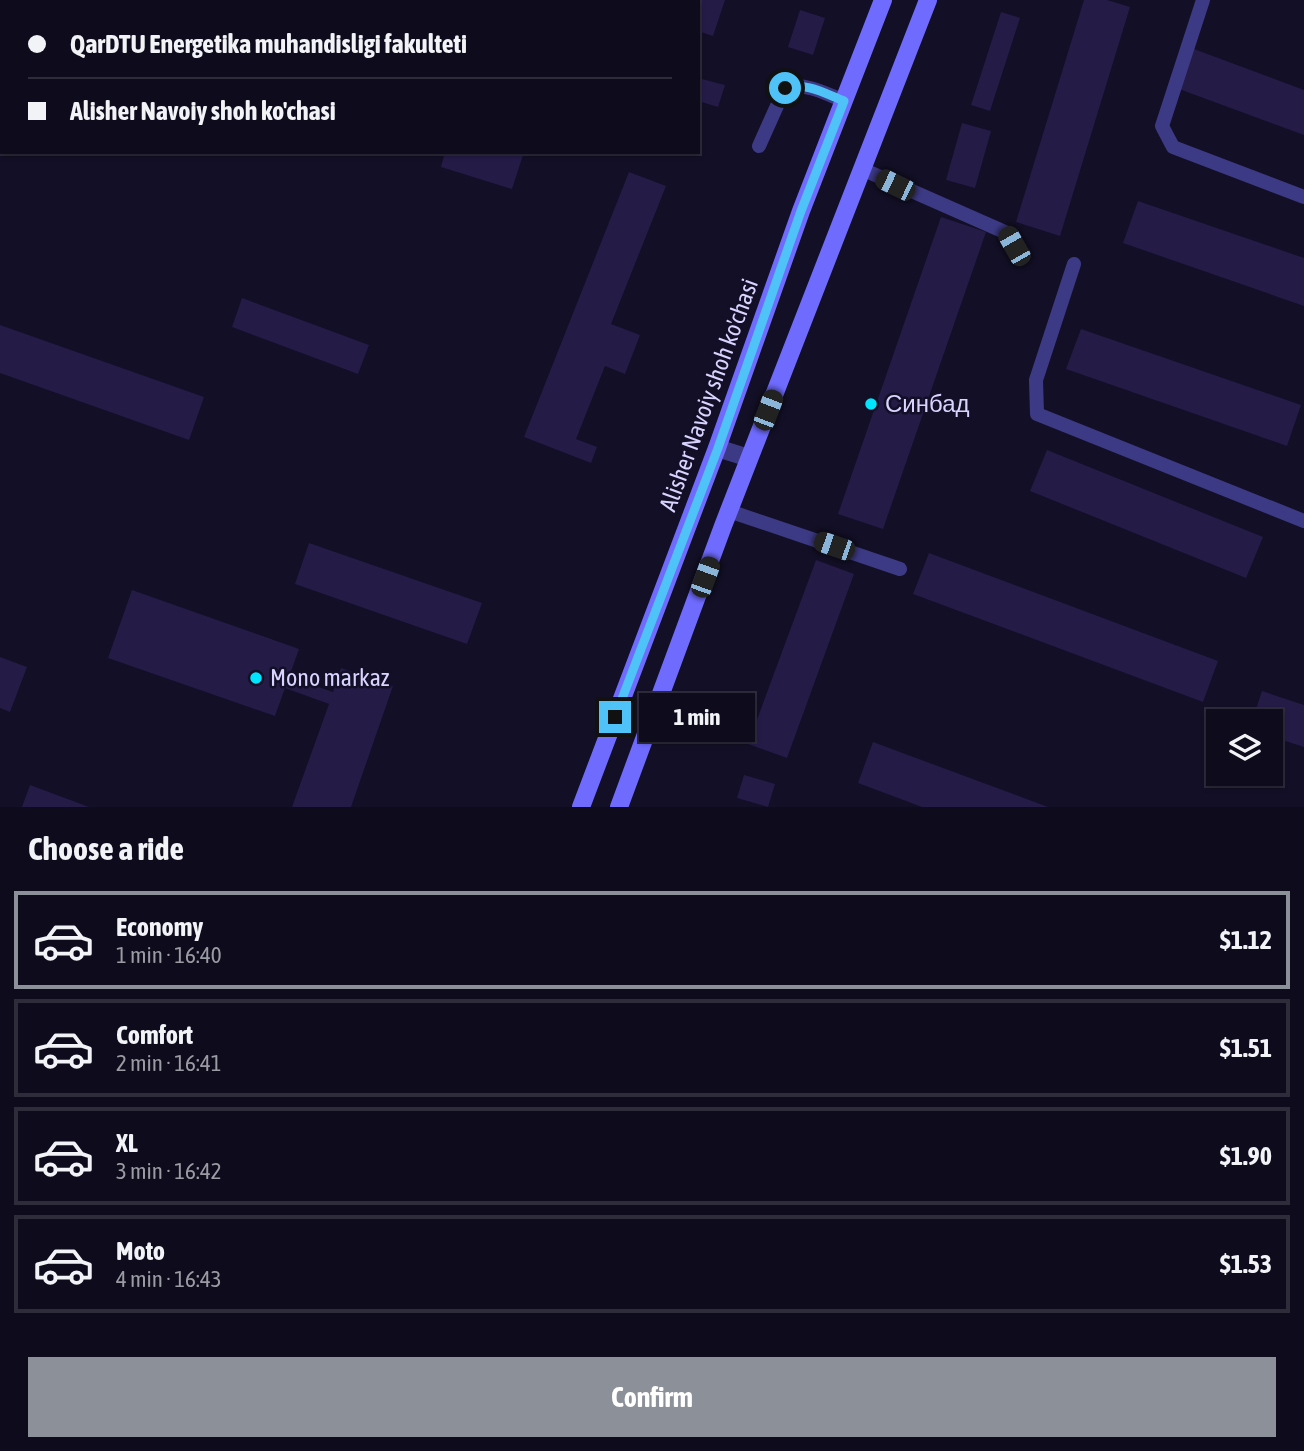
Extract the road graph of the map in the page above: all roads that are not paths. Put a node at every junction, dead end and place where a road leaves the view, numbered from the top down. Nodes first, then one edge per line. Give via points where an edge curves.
1 (883, 0) edge
2 (928, 0) edge
3 (1203, 0) edge
4 (844, 101) junction
5 (759, 146) dead end
6 (862, 169) junction
7 (1304, 197) edge
8 (1014, 246) dead end
9 (1074, 264) dead end
10 (718, 448) junction
11 (750, 458) junction
12 (729, 511) junction
13 (1304, 521) edge
14 (900, 569) dead end
15 (581, 807) edge
16 (619, 807) edge

1 - 4 main road, Alisher Navoiy shoh ko'chasi
2 - 6 main road
3 - 7 lane via 1162,125 1172,147
4 - 5 lane via 795,85 785,88
4 - 10 main road, Alisher Navoiy shoh ko'chasi
6 - 8 lane via 1007,233
6 - 11 main road
9 - 13 lane via 1036,380 1037,414
10 - 11 street
10 - 15 main road, Alisher Navoiy shoh ko'chasi
11 - 12 main road
12 - 14 lane
12 - 16 main road

